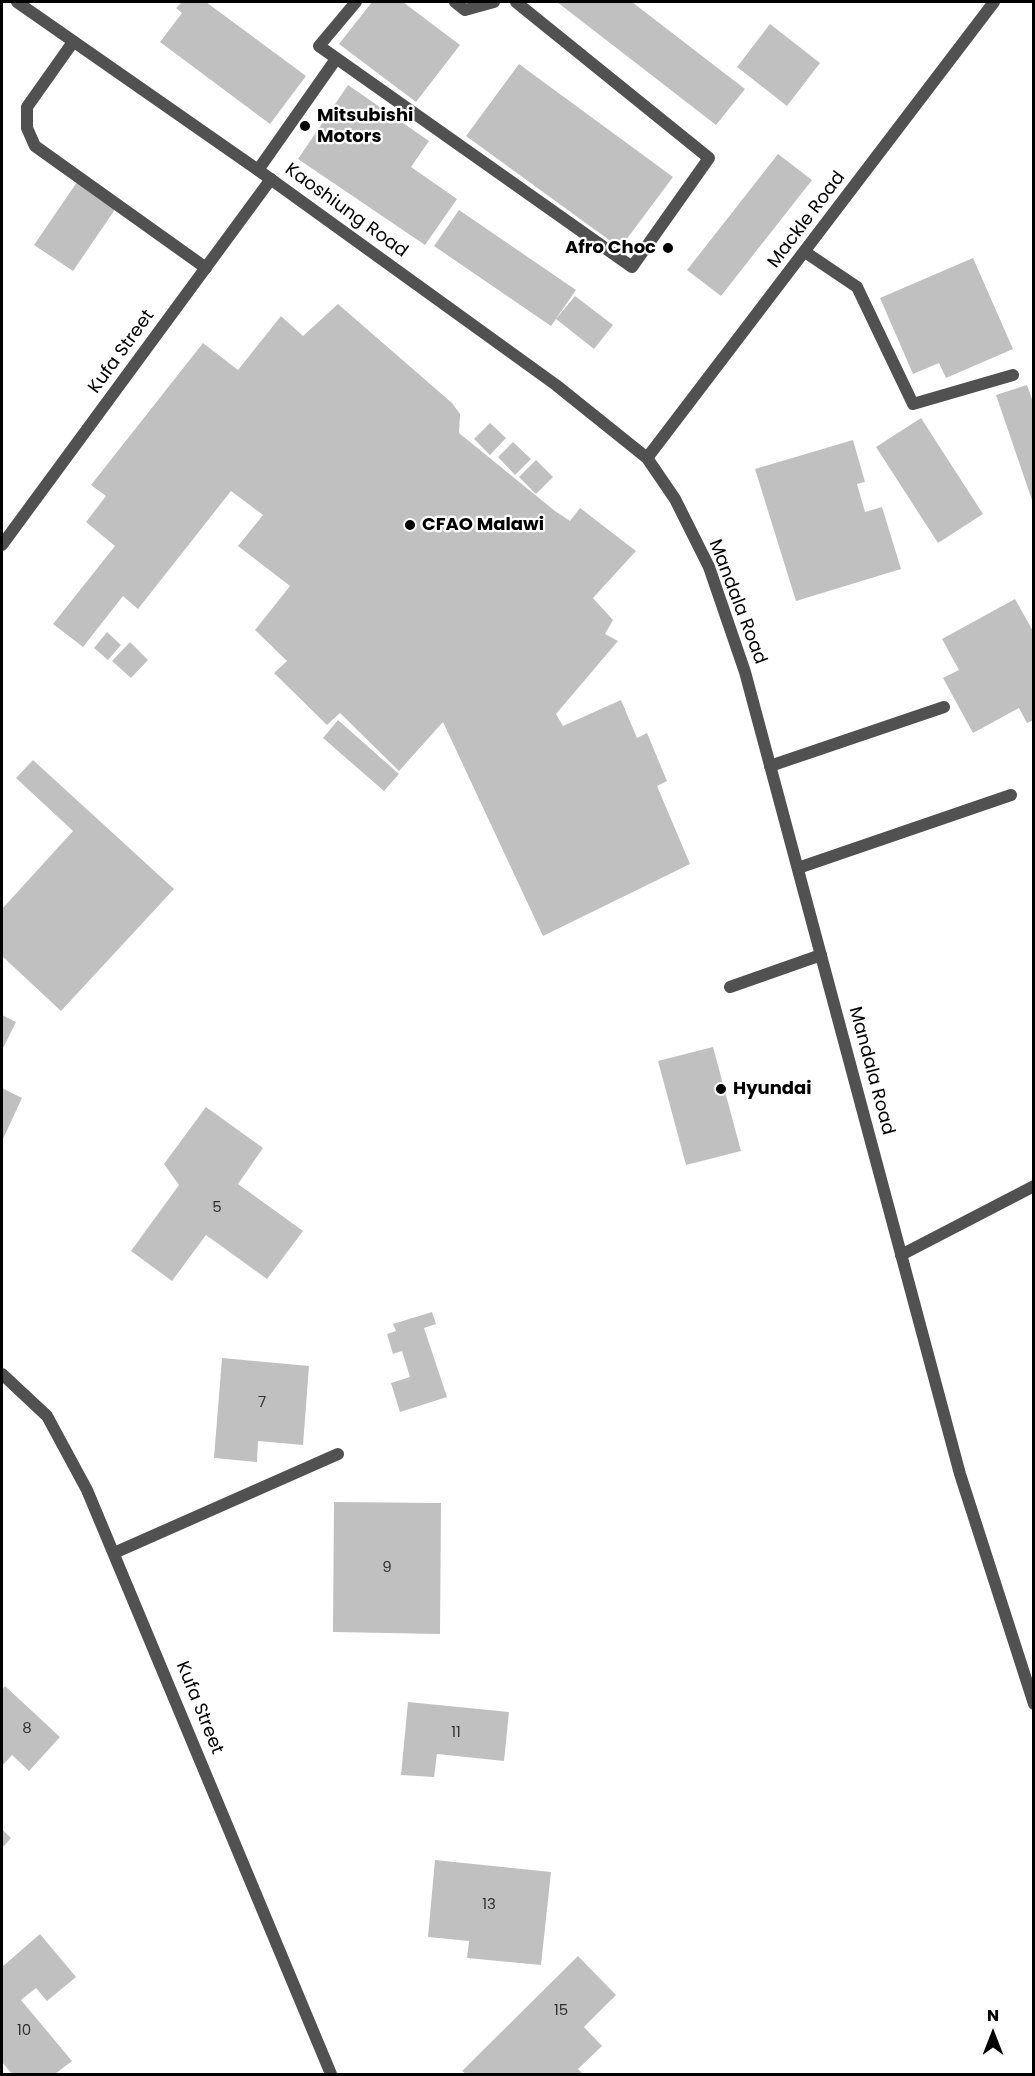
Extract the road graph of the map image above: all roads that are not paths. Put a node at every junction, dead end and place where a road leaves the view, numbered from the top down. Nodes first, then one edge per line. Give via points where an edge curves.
1 (18, 2) edge
2 (356, 2) edge
3 (455, 2) edge
4 (494, 2) edge
5 (516, 2) edge
6 (994, 2) edge
7 (73, 42) junction
8 (336, 59) junction
9 (258, 170) junction
10 (271, 179) junction
11 (805, 252) junction
12 (206, 268) junction
13 (1013, 375) dead end
14 (647, 458) junction
15 (2, 544) edge
16 (944, 707) dead end
17 (770, 766) junction
18 (1011, 795) dead end
19 (798, 868) junction
20 (821, 955) junction
21 (730, 987) dead end
22 (1034, 1186) edge
23 (901, 1255) junction
24 (2, 1374) edge
25 (338, 1454) dead end
26 (114, 1553) junction
27 (1034, 1704) edge
28 (331, 2074) edge

1 - 7 street, Kaoshiung Road
2 - 8 street via 319,46
3 - 4 street via 465,10
5 - 8 street via 709,158 632,267
6 - 11 street, Mackle Road
7 - 9 street, Kaoshiung Road
7 - 12 street via 27,106 27,128 35,146
8 - 9 street
9 - 10 street, Kaoshiung Road
10 - 12 street, Kufa Street
10 - 14 street, Kaoshiung Road via 556,385
11 - 13 street via 857,287 913,404
11 - 14 street, Mackle Road
12 - 15 street, Kufa Street
14 - 17 street, Mandala Road via 675,499 709,567 745,672
16 - 17 street
17 - 19 street, Mandala Road
18 - 19 street
19 - 20 street, Mandala Road
20 - 21 street
20 - 23 street, Mandala Road
22 - 23 street
23 - 27 street, Mandala Road via 960,1474
24 - 26 street, Kufa Street via 47,1416 87,1490
25 - 26 street
26 - 28 street, Kufa Street

